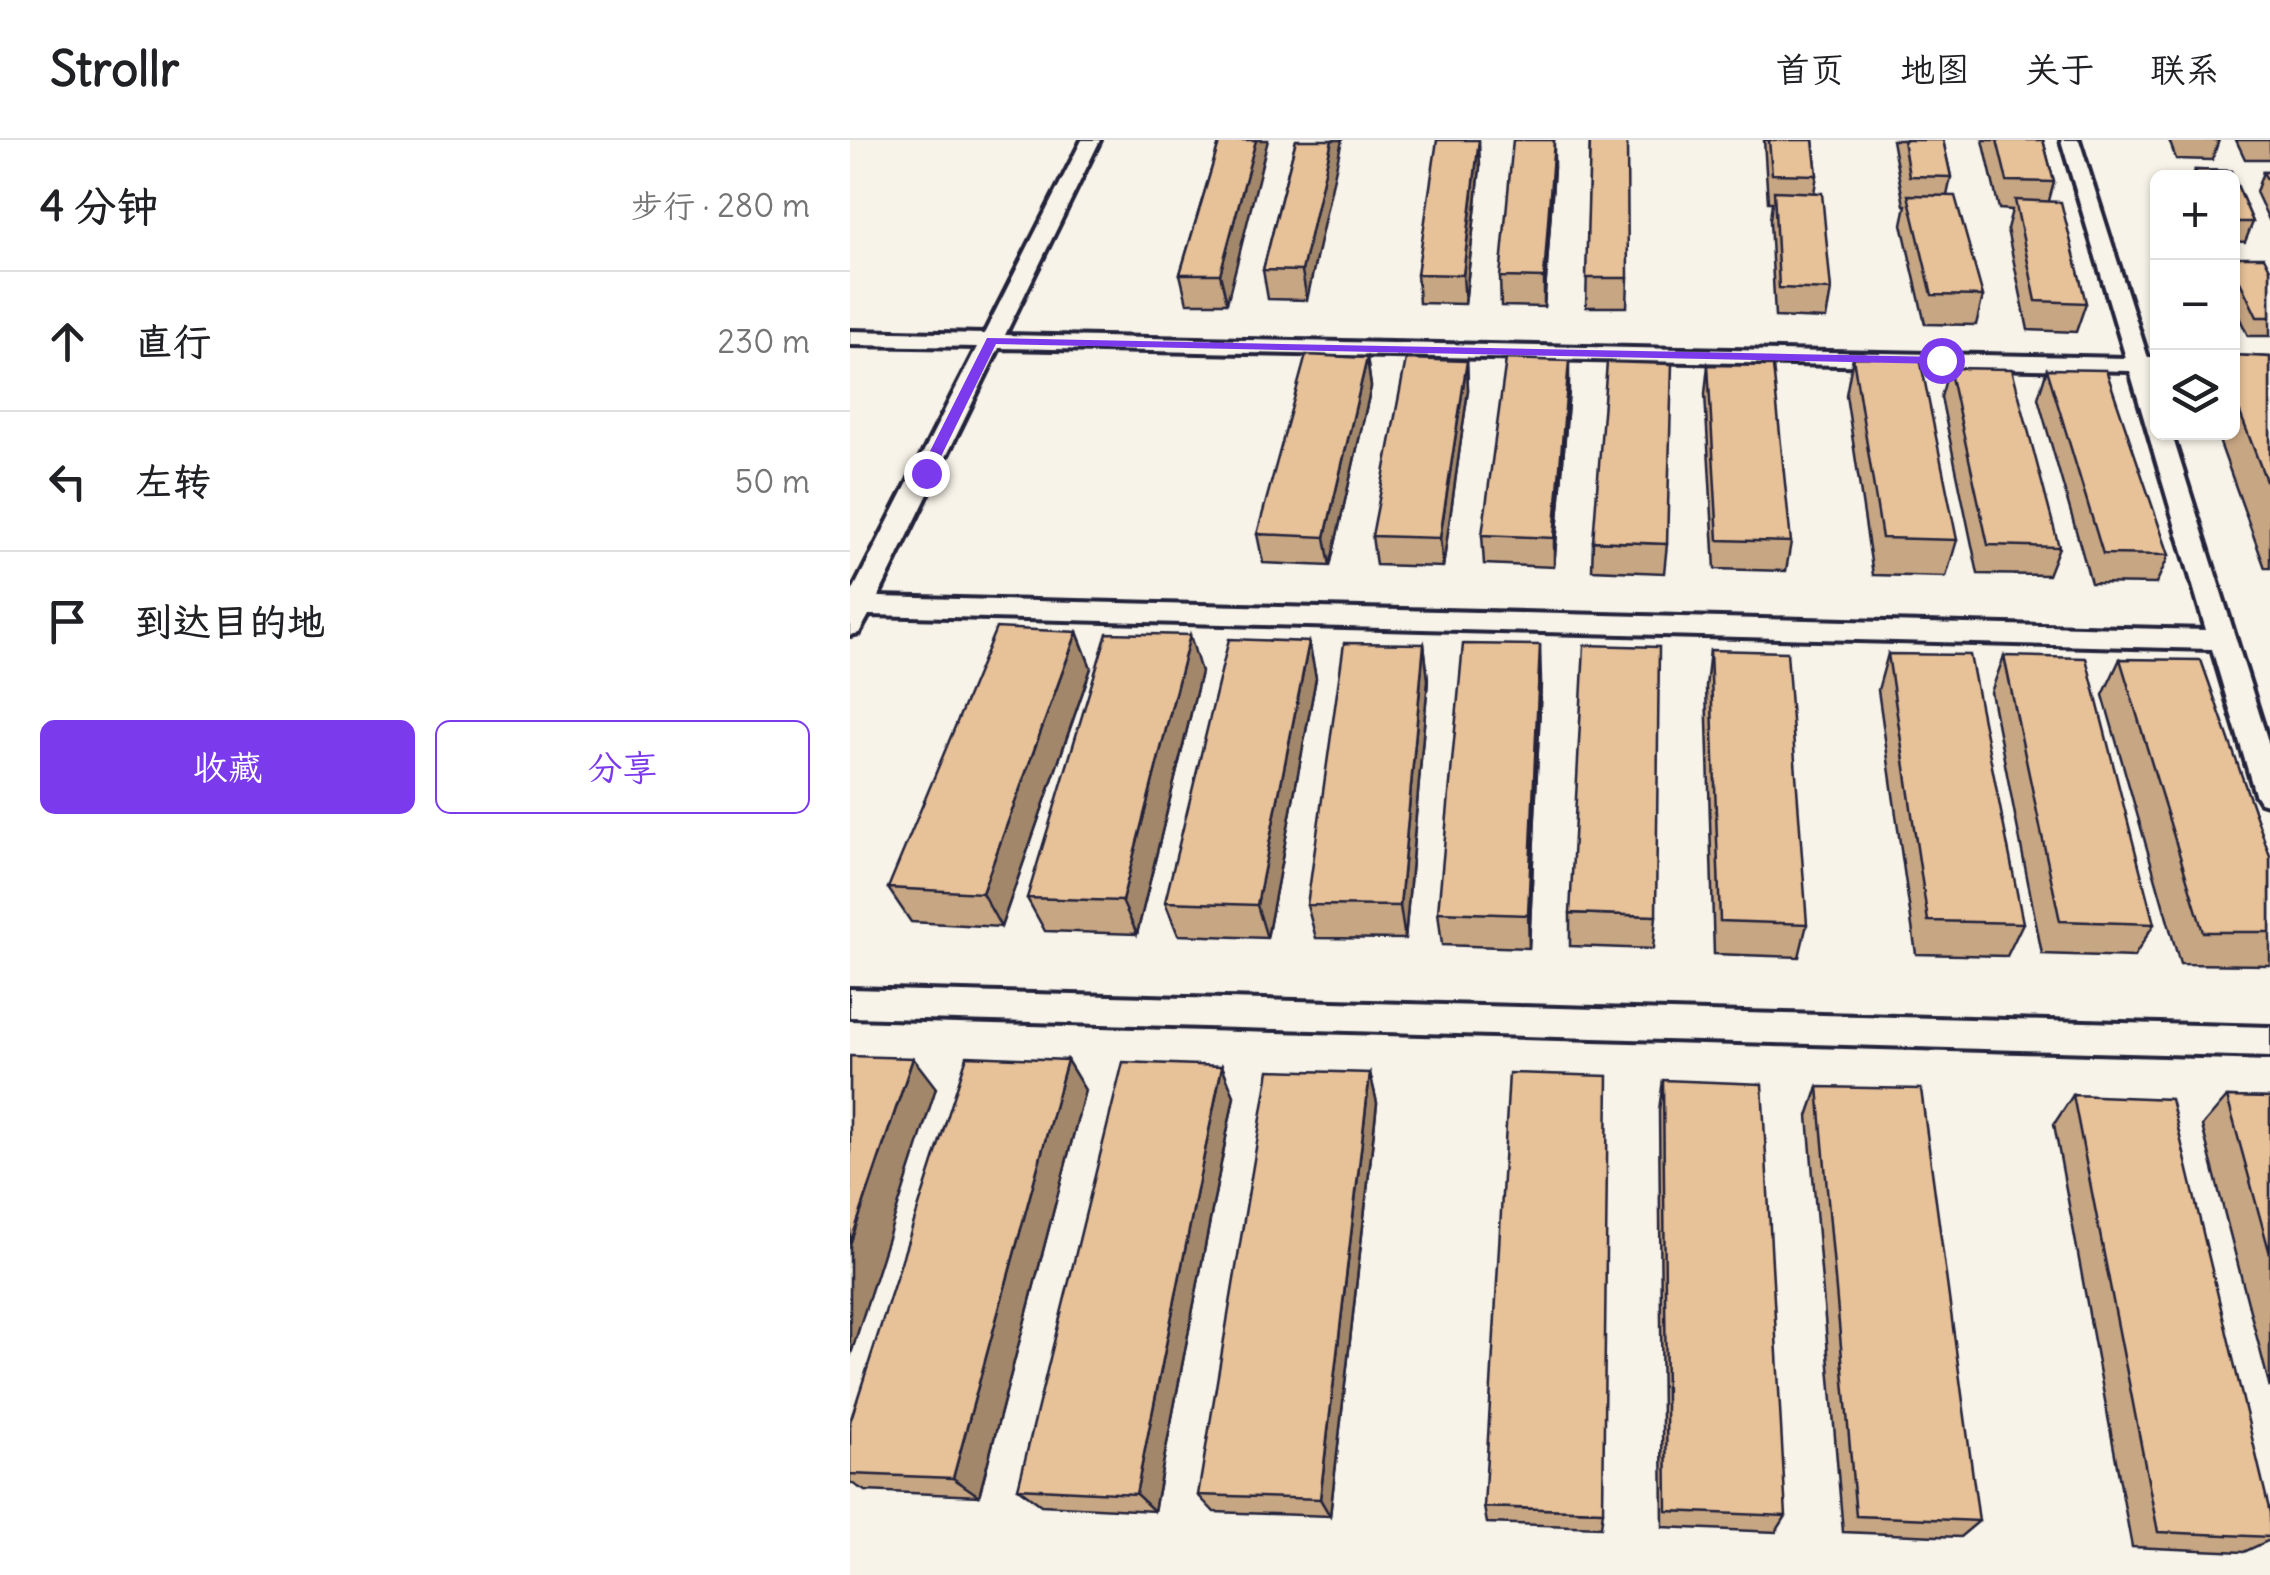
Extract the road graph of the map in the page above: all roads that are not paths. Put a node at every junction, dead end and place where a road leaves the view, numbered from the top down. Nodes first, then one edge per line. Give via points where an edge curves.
1 (1091, 140) edge
2 (2070, 140) edge
3 (850, 338) edge
4 (992, 341) junction
5 (2148, 365) edge
6 (2161, 440) edge
7 (854, 612) edge
8 (2223, 640) junction
9 (2270, 794) edge
10 (850, 1003) edge
11 (2270, 1042) edge

1 - 4 street
2 - 5 street
3 - 4 street
4 - 5 street
4 - 7 street
6 - 8 street
7 - 8 street
8 - 9 street
10 - 11 street

